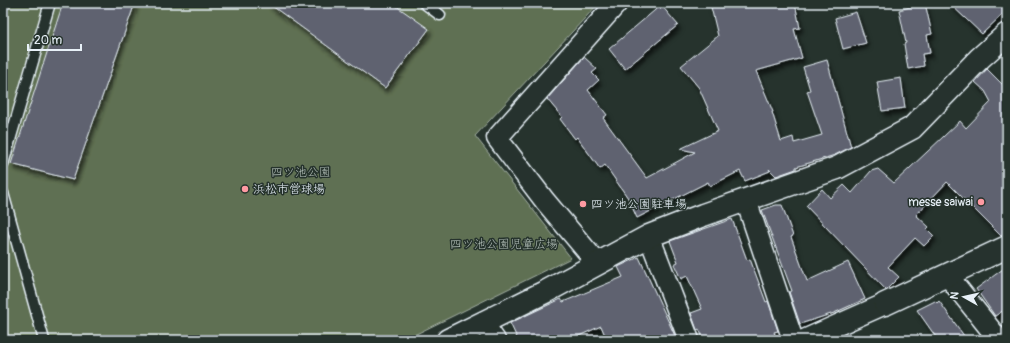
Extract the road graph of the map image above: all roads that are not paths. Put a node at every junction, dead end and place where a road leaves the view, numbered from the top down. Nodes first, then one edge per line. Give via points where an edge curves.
1 (50, 3) edge
2 (424, 3) edge
3 (617, 3) edge
4 (440, 15) dead end
5 (1007, 34) edge
6 (3, 164) edge
7 (3, 193) edge
8 (746, 200) junction
9 (649, 236) junction
10 (1007, 247) edge
11 (596, 263) junction
12 (948, 276) junction
13 (885, 304) joint
14 (490, 331) edge
15 (832, 335) edge
16 (44, 340) edge
17 (448, 340) edge
18 (689, 340) edge
19 (793, 340) edge
20 (804, 340) edge
21 (999, 340) edge

1 - 6 lane
2 - 4 lane
3 - 11 street via 497,138
5 - 8 street via 912,128 837,168
7 - 16 lane
8 - 9 street
8 - 19 street
9 - 11 street
9 - 18 street
10 - 12 street
11 - 14 street via 547,291
12 - 13 street
12 - 21 street
13 - 15 street
14 - 17 street
15 - 20 street

